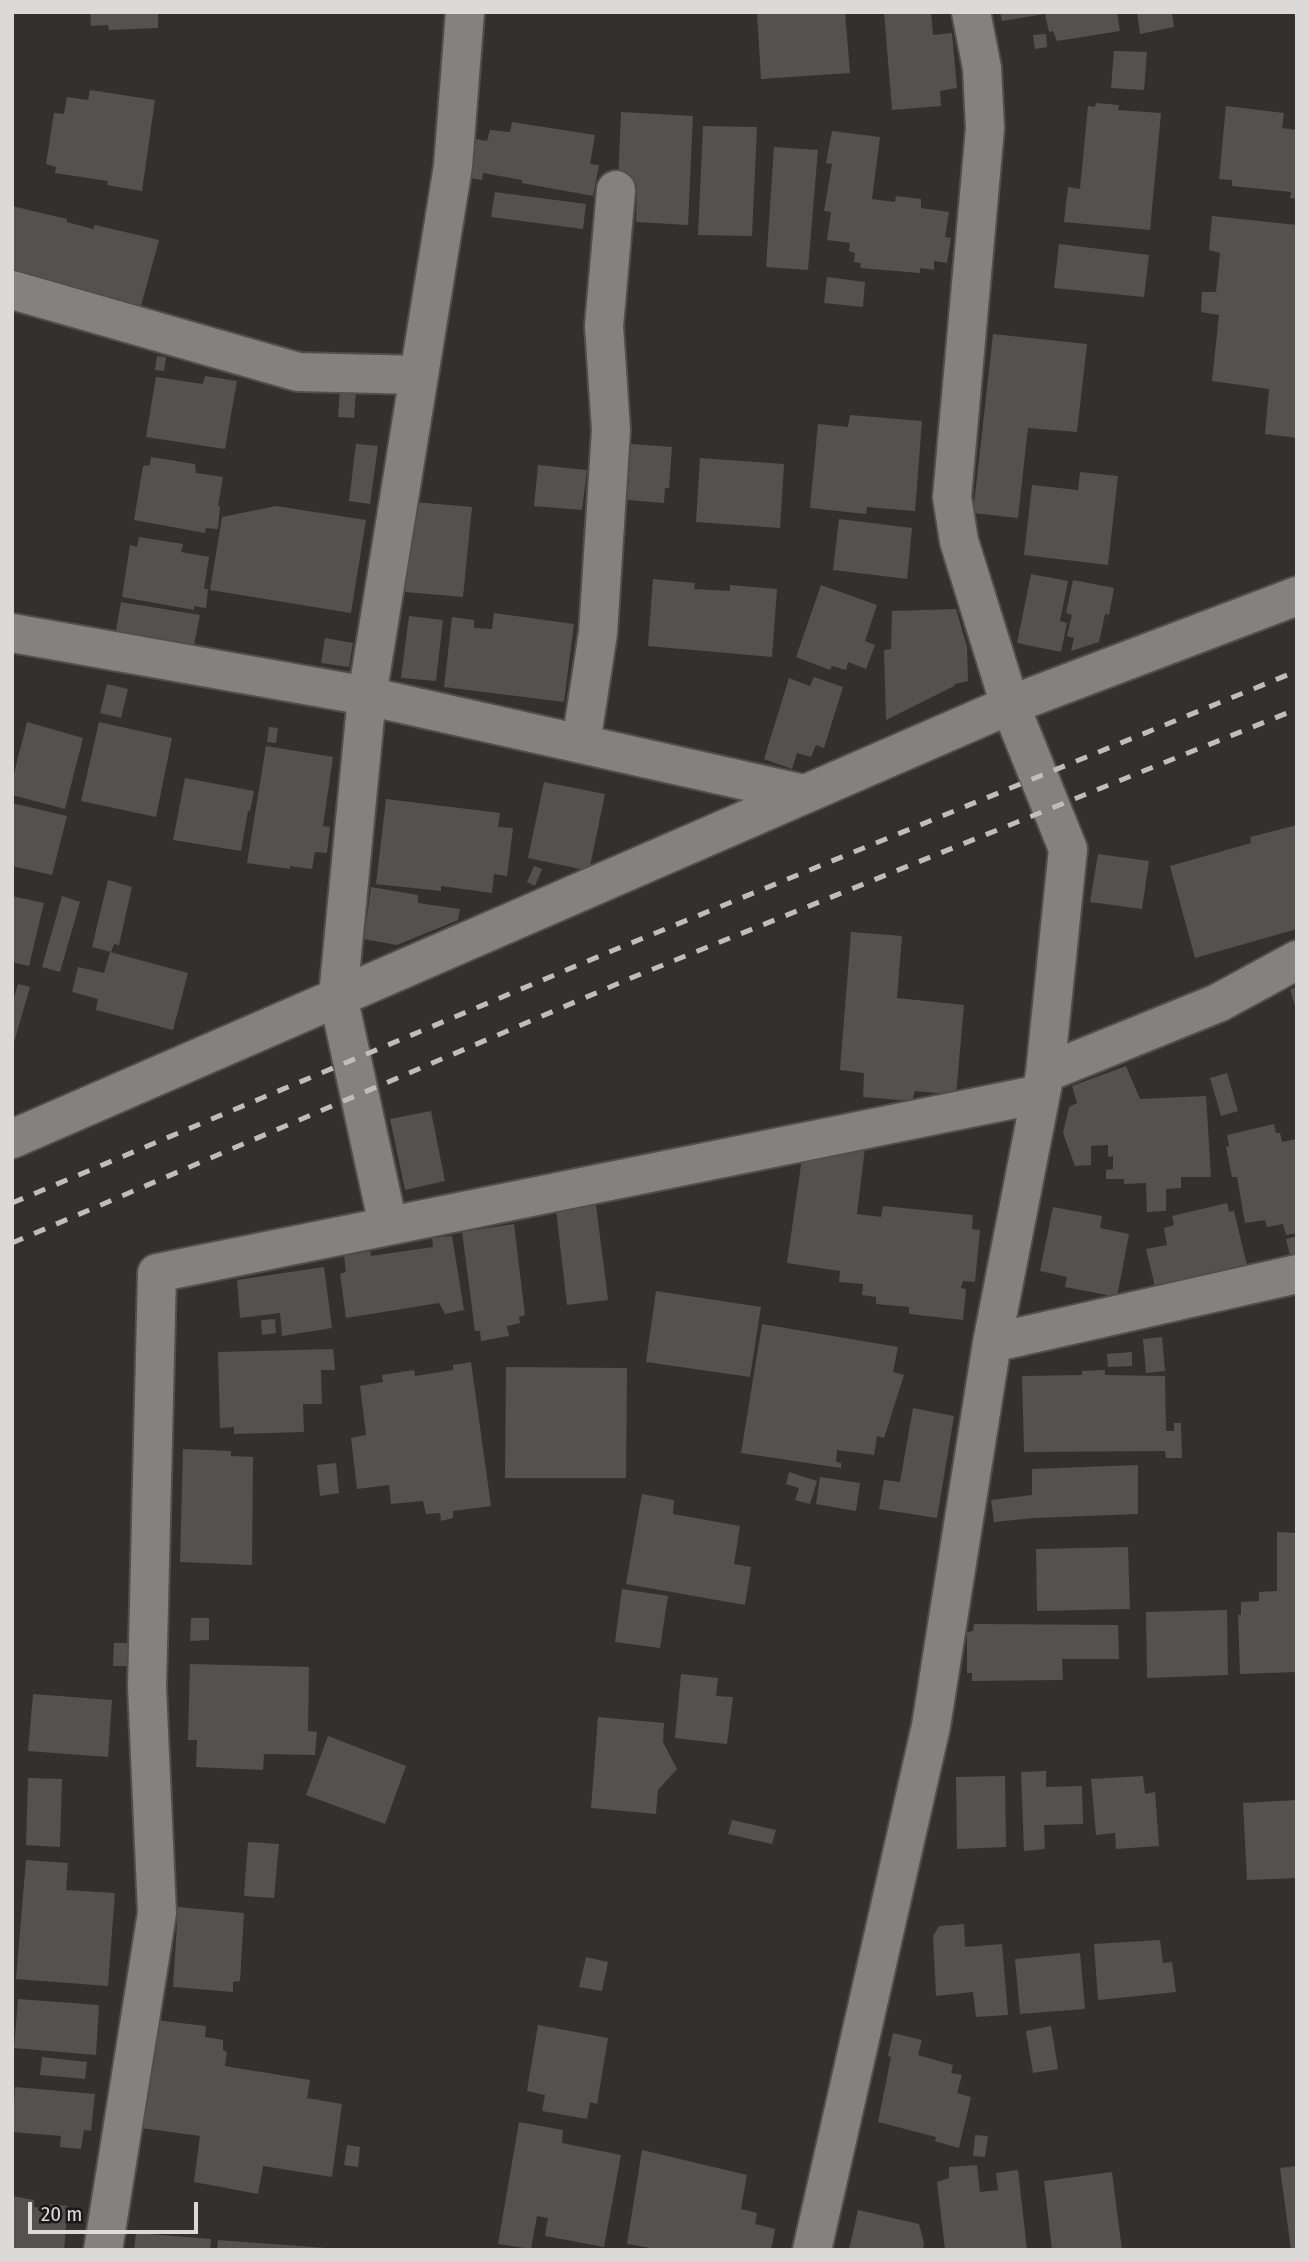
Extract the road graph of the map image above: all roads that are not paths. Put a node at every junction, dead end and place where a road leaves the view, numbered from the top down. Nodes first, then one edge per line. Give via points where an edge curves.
1 (465, 12) edge
2 (971, 12) edge
3 (616, 190) dead end
4 (12, 290) edge
5 (419, 375) junction
6 (1297, 596) edge
7 (12, 633) edge
8 (367, 696) junction
9 (1010, 705) junction
10 (581, 744) junction
11 (804, 794) junction
12 (1297, 960) edge
13 (338, 996) junction
14 (1042, 1083) junction
15 (12, 1139) edge
16 (388, 1225) junction
17 (1297, 1274) edge
18 (992, 1343) junction
19 (103, 2250) edge
20 (812, 2250) edge

1 - 5 street via 453,166
2 - 9 street via 982,68 985,128 952,497 959,541
3 - 10 street via 604,326 611,430 598,633
4 - 5 street via 298,372
5 - 8 street
6 - 9 street
7 - 8 street
8 - 10 street
8 - 13 street
9 - 11 street
9 - 14 street via 1068,849
10 - 11 street
11 - 13 street
12 - 14 street via 1218,1003
13 - 15 street
13 - 16 street
14 - 16 street
14 - 18 street
16 - 19 street via 157,1273 147,1687 157,1913
17 - 18 street
18 - 20 street via 930,1726

